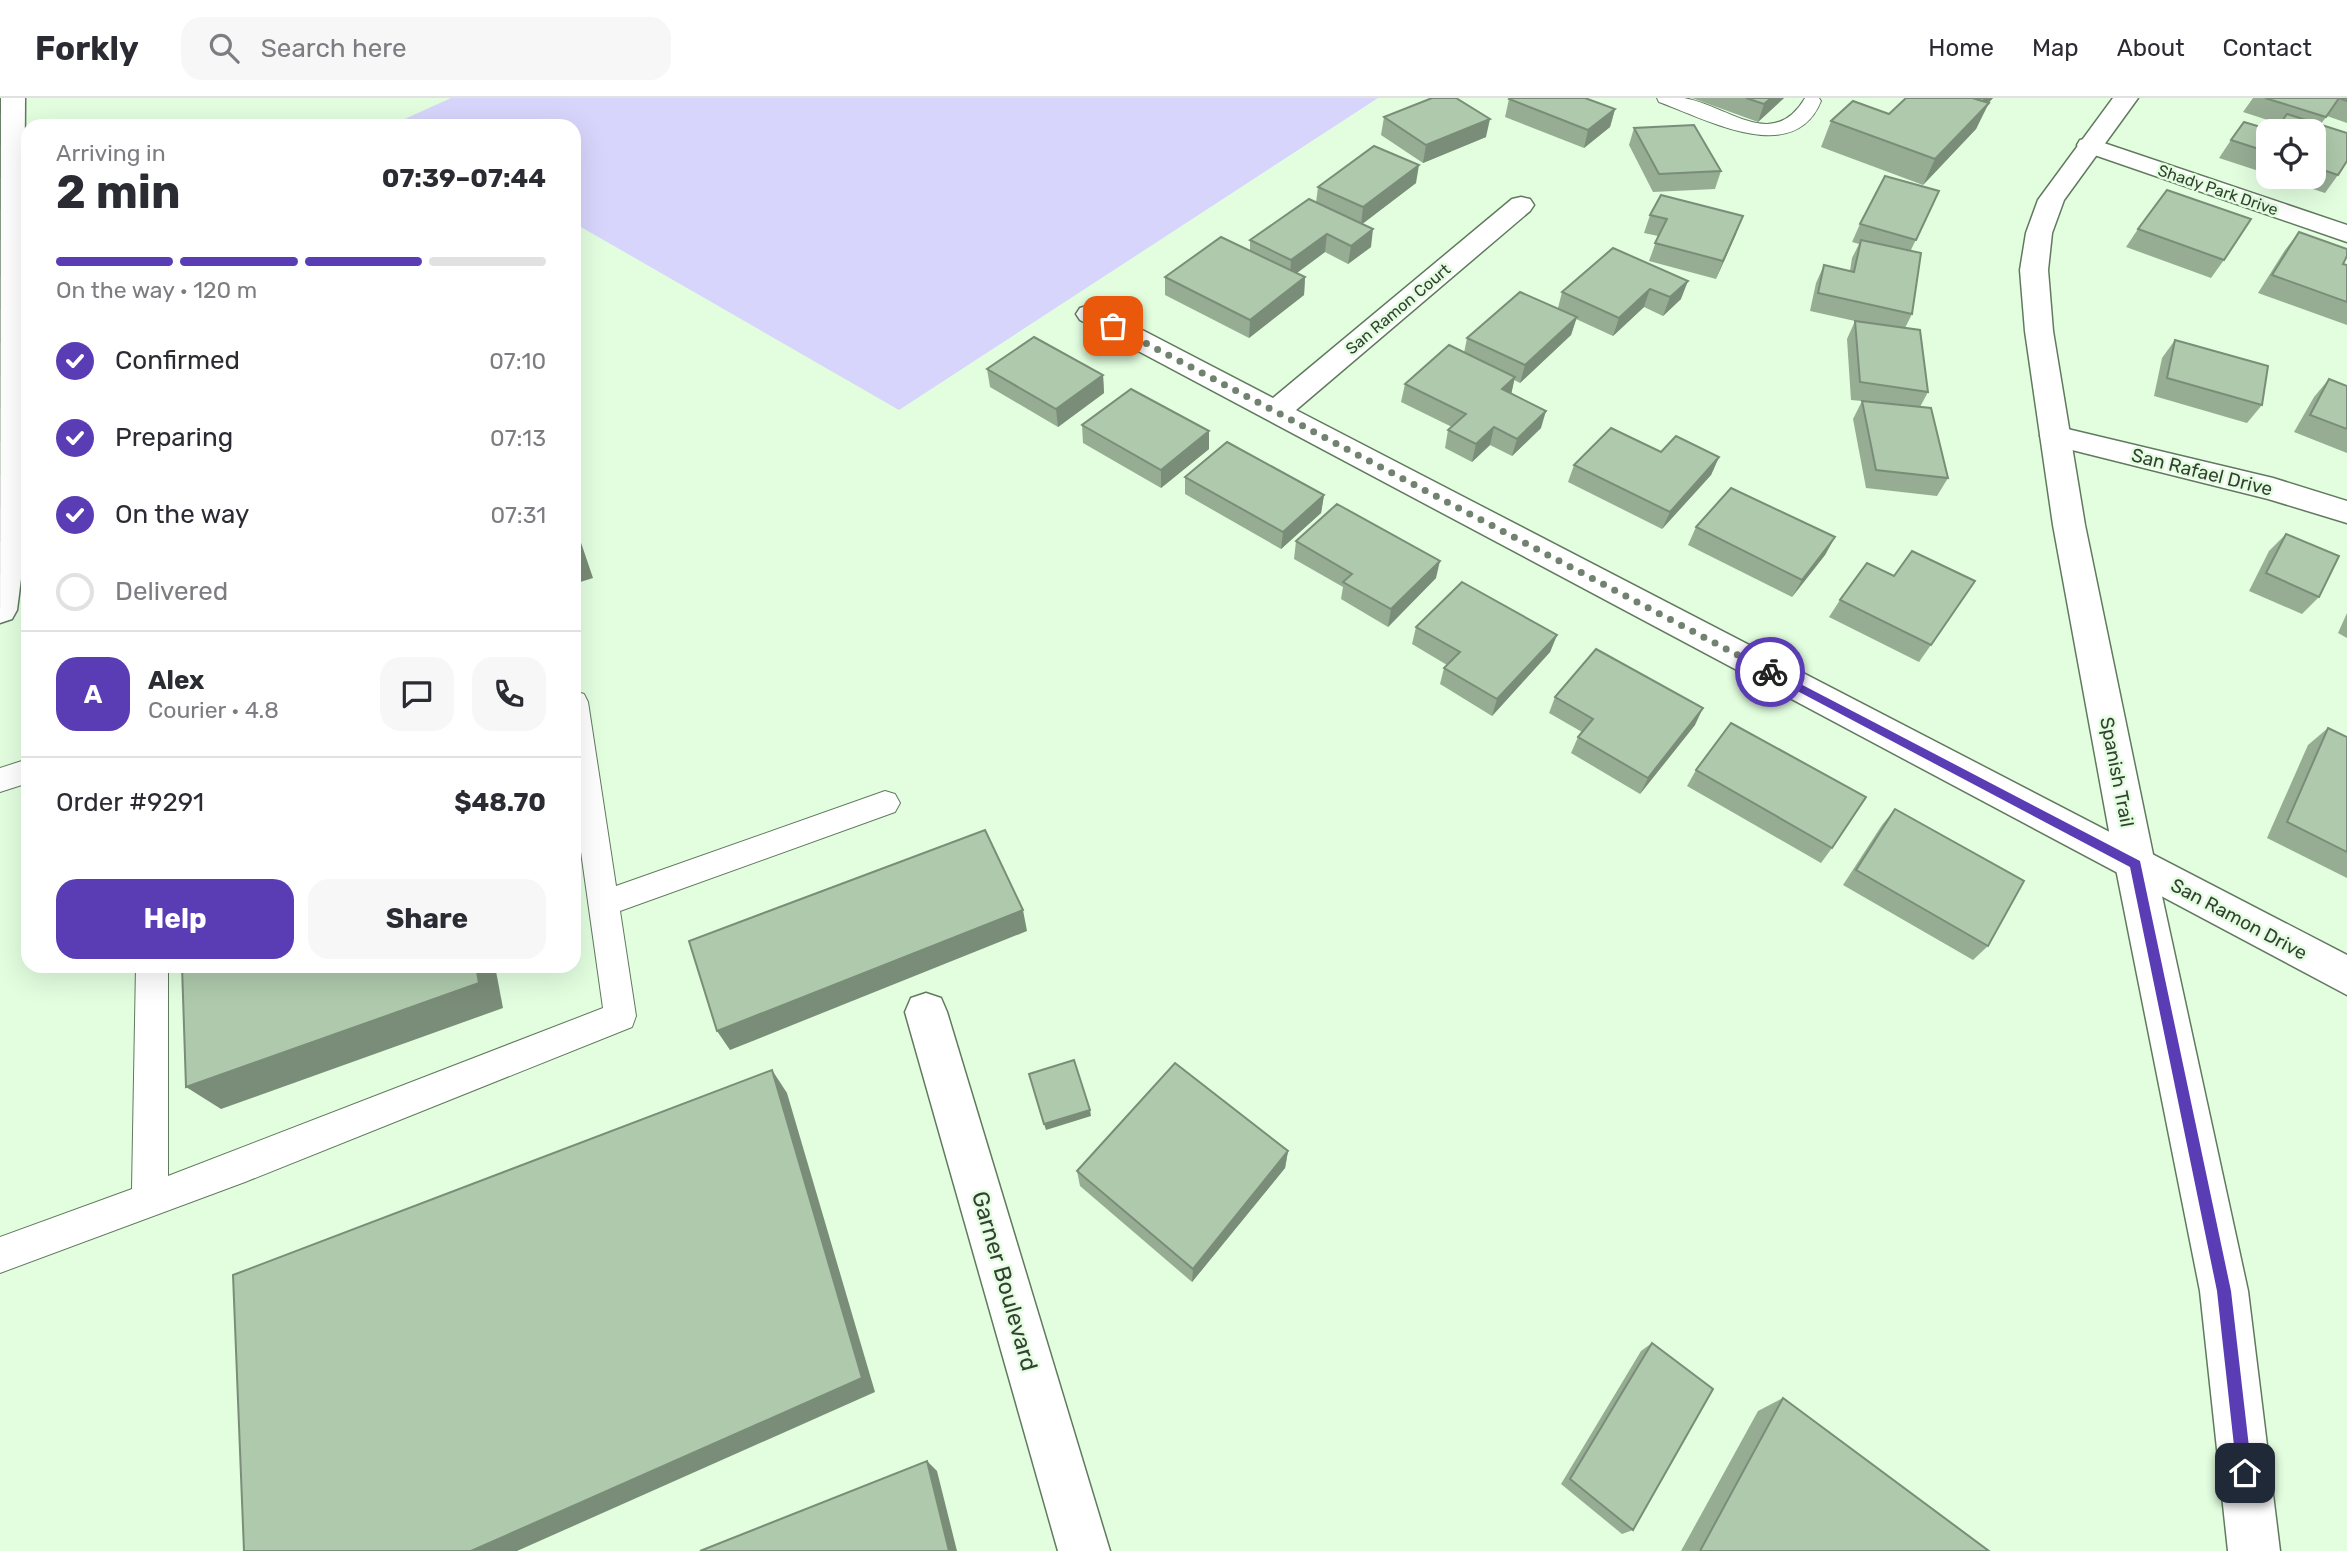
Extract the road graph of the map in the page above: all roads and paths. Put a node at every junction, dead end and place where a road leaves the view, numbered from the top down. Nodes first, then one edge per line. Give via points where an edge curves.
1 (13, 98) edge
2 (1666, 98) edge
3 (2126, 98) edge
4 (1812, 101) dead end
5 (2089, 145) junction
6 (1521, 205) dead end
7 (2347, 234) edge
8 (1090, 314) dead end
9 (4, 351) edge
10 (1275, 412) junction
11 (2055, 436) junction
12 (2347, 512) edge
13 (0, 610) edge
14 (581, 751) edge
15 (21, 773) edge
16 (0, 780) edge
17 (885, 803) dead end
18 (2136, 864) junction
19 (603, 904) junction
20 (152, 973) edge
21 (2347, 976) edge
22 (926, 1012) dead end
23 (150, 1198) junction
24 (0, 1255) edge
25 (1084, 1551) edge
26 (2253, 1551) edge

1 - 9 street
2 - 4 lane via 1760,131 1784,129 1807,113
3 - 5 street, Spanish Trail
5 - 7 street, Shady Park Drive
5 - 11 street, Spanish Trail via 2051,200 2039,233 2034,270
6 - 10 street, San Ramon Court
8 - 10 street, San Ramon Drive
9 - 13 street via 5,571
10 - 18 street, San Ramon Drive
11 - 12 street, San Rafael Drive via 2273,489
11 - 18 street, Spanish Trail
14 - 19 lane
15 - 16 lane
17 - 19 lane
18 - 21 street, San Ramon Drive
18 - 26 street, Spanish Trail via 2224,1291
19 - 23 lane via 620,1016 245,1165
20 - 23 lane
22 - 25 street, Garner Boulevard
23 - 24 lane

